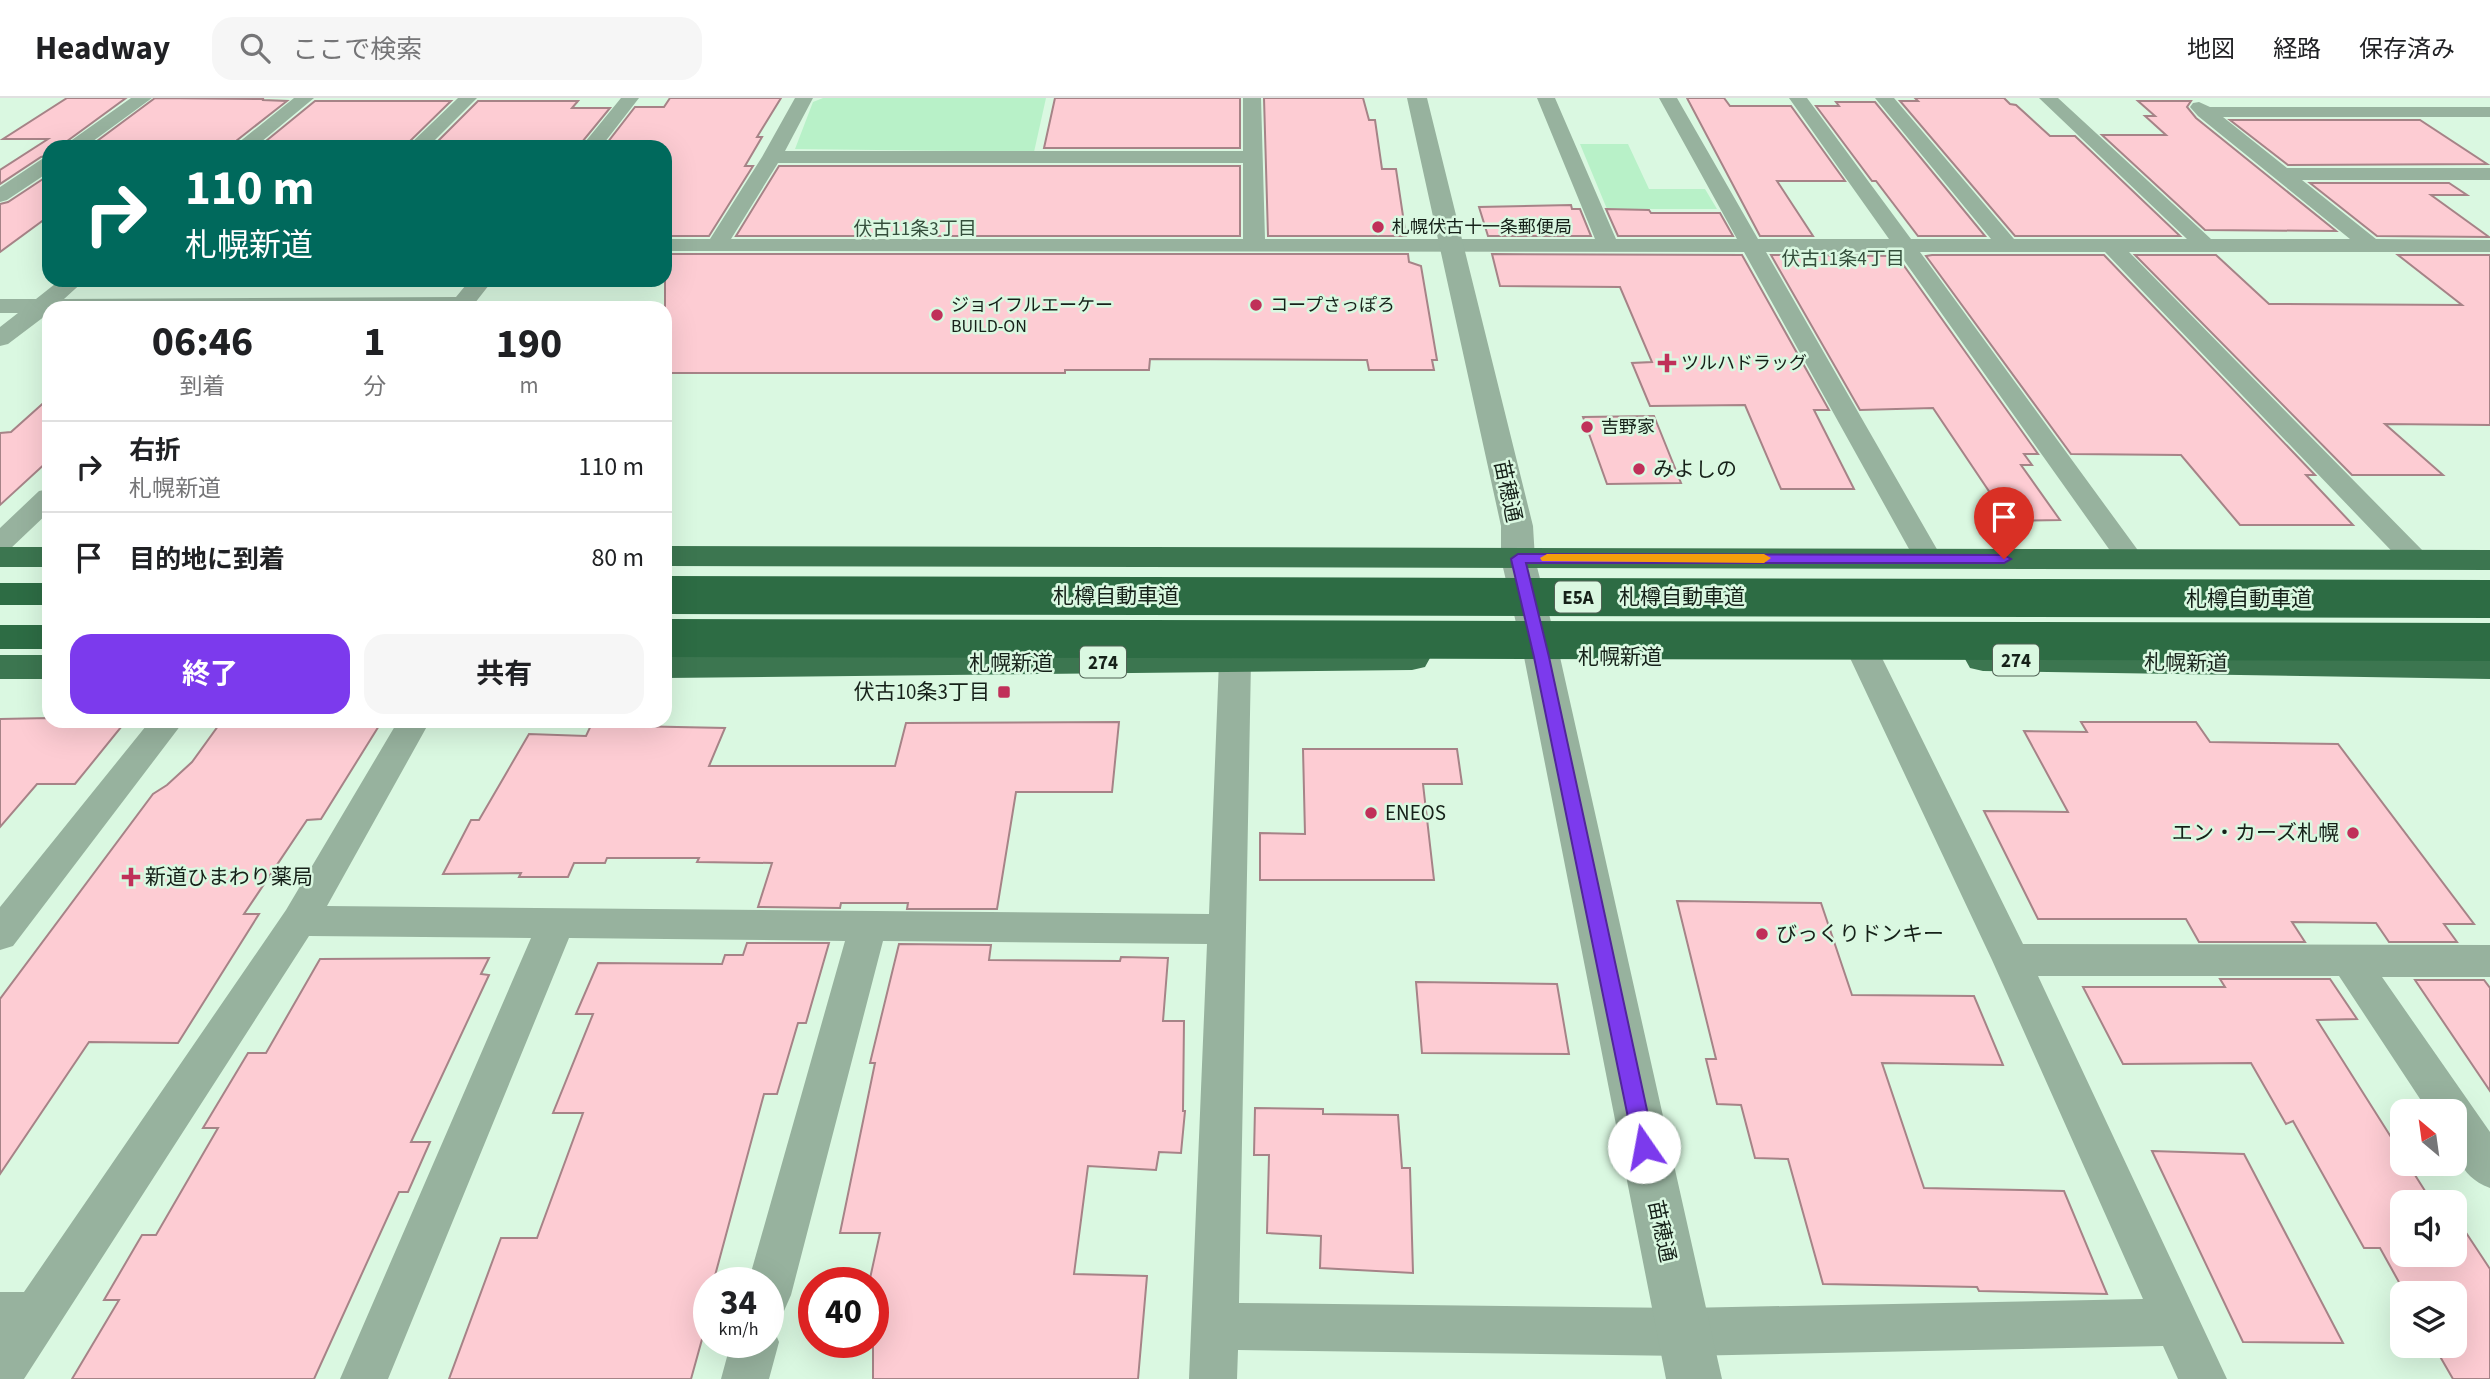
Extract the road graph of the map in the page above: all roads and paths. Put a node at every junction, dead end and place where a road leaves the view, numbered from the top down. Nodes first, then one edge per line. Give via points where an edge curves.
1 (142, 98) edge
2 (305, 98) edge
3 (468, 98) edge
4 (630, 98) edge
5 (804, 98) edge
6 (1252, 98) edge
7 (1417, 98) edge
8 (1546, 98) edge
9 (1668, 98) edge
10 (1798, 98) edge
11 (1885, 98) edge
12 (2048, 98) edge
13 (2197, 105) edge
14 (2490, 112) edge
15 (82, 140) edge
16 (252, 140) edge
17 (424, 140) edge
18 (597, 140) edge
19 (772, 157) junction
20 (1252, 157) junction
21 (42, 168) edge
22 (2282, 174) junction
23 (2490, 174) edge
24 (0, 196) edge
25 (717, 244) junction
26 (672, 245) edge
27 (1254, 245) junction
28 (1452, 245) junction
29 (1608, 245) junction
30 (1749, 245) junction
31 (1906, 245) junction
32 (2008, 246) junction
33 (2206, 246) junction
34 (2371, 246) junction
35 (2490, 246) edge
36 (2112, 247) junction
37 (65, 287) edge
38 (271, 287) edge
39 (476, 287) edge
40 (48, 301) edge
41 (256, 301) edge
42 (464, 301) edge
43 (0, 306) edge
44 (42, 306) joint
45 (0, 339) edge
46 (42, 504) edge
47 (0, 543) edge
48 (672, 556) edge
49 (0, 557) edge
50 (42, 557) edge
51 (1928, 558) junction
52 (1518, 559) junction
53 (2415, 559) junction
54 (2131, 560) junction
55 (2490, 560) edge
56 (0, 594) edge
57 (42, 594) edge
58 (672, 595) edge
59 (2490, 599) edge
60 (0, 637) edge
61 (42, 637) edge
62 (672, 638) edge
63 (2490, 642) edge
64 (1542, 657) junction
65 (1866, 658) junction
66 (1235, 661) junction
67 (672, 666) edge
68 (0, 667) edge
69 (42, 667) edge
70 (2490, 667) edge
71 (162, 728) edge
72 (410, 728) edge
73 (299, 921) junction
74 (556, 924) junction
75 (868, 927) junction
76 (1225, 929) junction
77 (0, 934) edge
78 (2011, 960) junction
79 (2350, 961) junction
80 (2490, 961) edge
81 (2444, 1099) edge
82 (2468, 1135) edge
83 (2490, 1168) edge
84 (776, 1267) edge
85 (18, 1316) edge
86 (2178, 1322) junction
87 (1215, 1326) junction
88 (1684, 1332) junction
89 (751, 1358) edge
90 (0, 1374) edge
91 (365, 1379) edge
92 (746, 1379) edge
93 (1213, 1379) edge
94 (1694, 1379) edge
95 (2203, 1379) edge

1 - 15 street
2 - 16 street
3 - 17 street
4 - 18 street
5 - 19 street
6 - 20 street
7 - 28 street, 苗穂通
8 - 29 street
9 - 30 street
10 - 31 street
11 - 32 street
12 - 33 street
13 - 14 street
13 - 22 street
19 - 20 street
19 - 25 street
20 - 27 street
21 - 24 street
22 - 23 street
22 - 34 street
25 - 26 street
25 - 27 street
27 - 28 street
28 - 29 street
28 - 52 street, 苗穂通 via 1517,526
29 - 30 street
30 - 31 street
30 - 51 street
31 - 32 street
31 - 54 street
32 - 36 street
33 - 34 street
33 - 36 street
34 - 35 street
36 - 53 street
37 - 40 street
38 - 41 street
39 - 42 street
43 - 44 street
44 - 45 street
46 - 47 street
48 - 52 highway
49 - 50 highway
51 - 52 highway
51 - 54 highway
52 - 64 street, 苗穂通
53 - 54 highway
53 - 55 highway
56 - 57 highway
58 - 59 highway, 札樽自動車道 / E5A, bridge
60 - 61 highway
62 - 63 highway, 札樽自動車道 / E5A, bridge
64 - 65 highway, 札幌新道 / 274
64 - 66 highway, 札幌新道 / 274
64 - 88 street, 苗穂通
65 - 70 highway, 札幌新道 / 274
65 - 78 street
66 - 67 highway, 札幌新道 / 274
66 - 76 street
68 - 69 highway
71 - 77 street
72 - 73 street
73 - 74 street
73 - 85 street
74 - 75 street
74 - 91 street
75 - 76 street
75 - 84 street
76 - 87 street
78 - 79 street
78 - 86 street
79 - 80 street
79 - 81 street
82 - 83 street
85 - 90 street
86 - 88 street
86 - 95 street
87 - 88 street
87 - 93 street
88 - 94 street, 苗穂通
89 - 92 street

